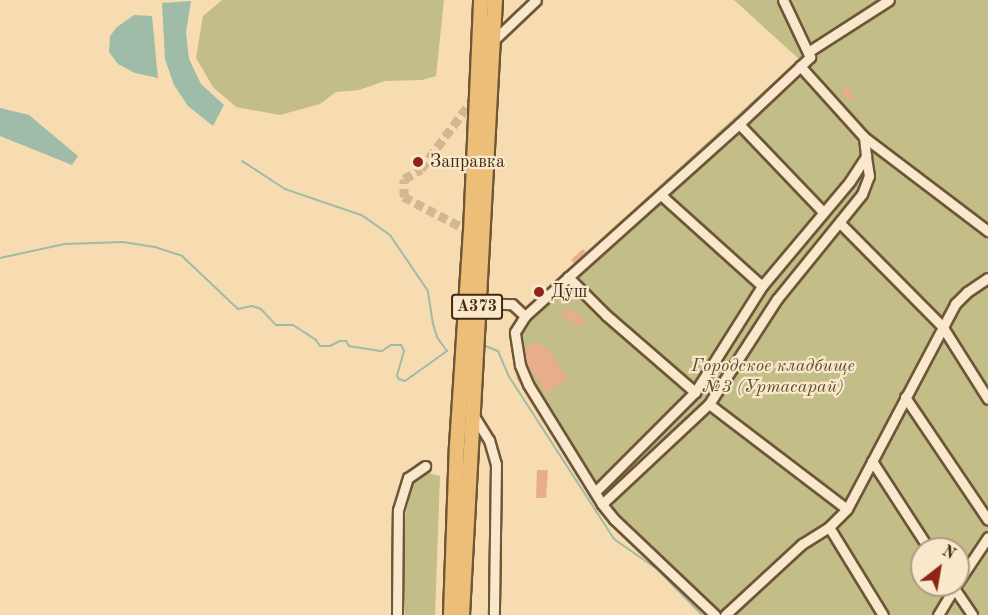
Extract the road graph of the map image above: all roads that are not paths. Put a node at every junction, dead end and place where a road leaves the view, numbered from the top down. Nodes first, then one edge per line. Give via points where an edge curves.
1 (481, 0) edge
2 (495, 0) edge
3 (536, 0) edge
4 (783, 0) edge
5 (889, 0) edge
6 (493, 41) junction
7 (808, 52) junction
8 (800, 66) junction
9 (739, 124) junction
10 (864, 137) junction
11 (866, 156) junction
12 (661, 195) junction
13 (823, 212) junction
14 (840, 223) junction
15 (988, 231) edge
16 (568, 277) junction
17 (988, 278) edge
18 (762, 286) junction
19 (477, 303) junction
20 (525, 316) junction
21 (942, 326) junction
22 (695, 392) junction
23 (905, 397) junction
24 (988, 399) edge
25 (709, 404) junction
26 (472, 412) junction
27 (872, 461) junction
28 (425, 466) dead end
29 (595, 492) junction
30 (603, 504) junction
31 (847, 509) junction
32 (988, 520) edge
33 (829, 527) junction
34 (921, 537) edge
35 (988, 537) edge
36 (970, 563) edge
37 (948, 597) edge
38 (962, 597) edge
39 (397, 615) edge
40 (451, 615) edge
41 (462, 615) edge
42 (494, 615) edge
43 (716, 615) edge
44 (725, 615) edge
45 (884, 615) edge
46 (938, 615) edge
47 (972, 615) edge

1 - 40 highway, A373
2 - 6 highway, A373
3 - 6 lane
4 - 7 lane
5 - 7 lane
6 - 19 highway, A373
7 - 8 lane via 810,57
8 - 9 lane
8 - 10 lane
9 - 12 lane
9 - 13 lane
10 - 11 lane
10 - 15 lane
11 - 13 lane
11 - 14 lane via 867,186
12 - 16 lane
12 - 18 lane
13 - 18 lane
14 - 21 lane
14 - 25 lane via 777,299
16 - 20 lane
16 - 22 lane
17 - 21 lane via 955,304
18 - 22 lane
19 - 20 lane via 512,304
19 - 26 highway, A373
20 - 29 lane via 515,332 520,365
21 - 23 lane
21 - 24 lane
22 - 29 lane
23 - 27 lane
23 - 32 lane
25 - 30 lane
25 - 31 lane
26 - 41 highway, A373
26 - 42 lane via 489,440 496,464
27 - 31 lane
27 - 34 lane
28 - 39 lane via 408,478 398,510
29 - 30 lane
30 - 43 lane via 628,534
31 - 33 lane
33 - 44 lane via 802,544
33 - 45 lane
35 - 36 lane
37 - 46 lane
38 - 47 lane

